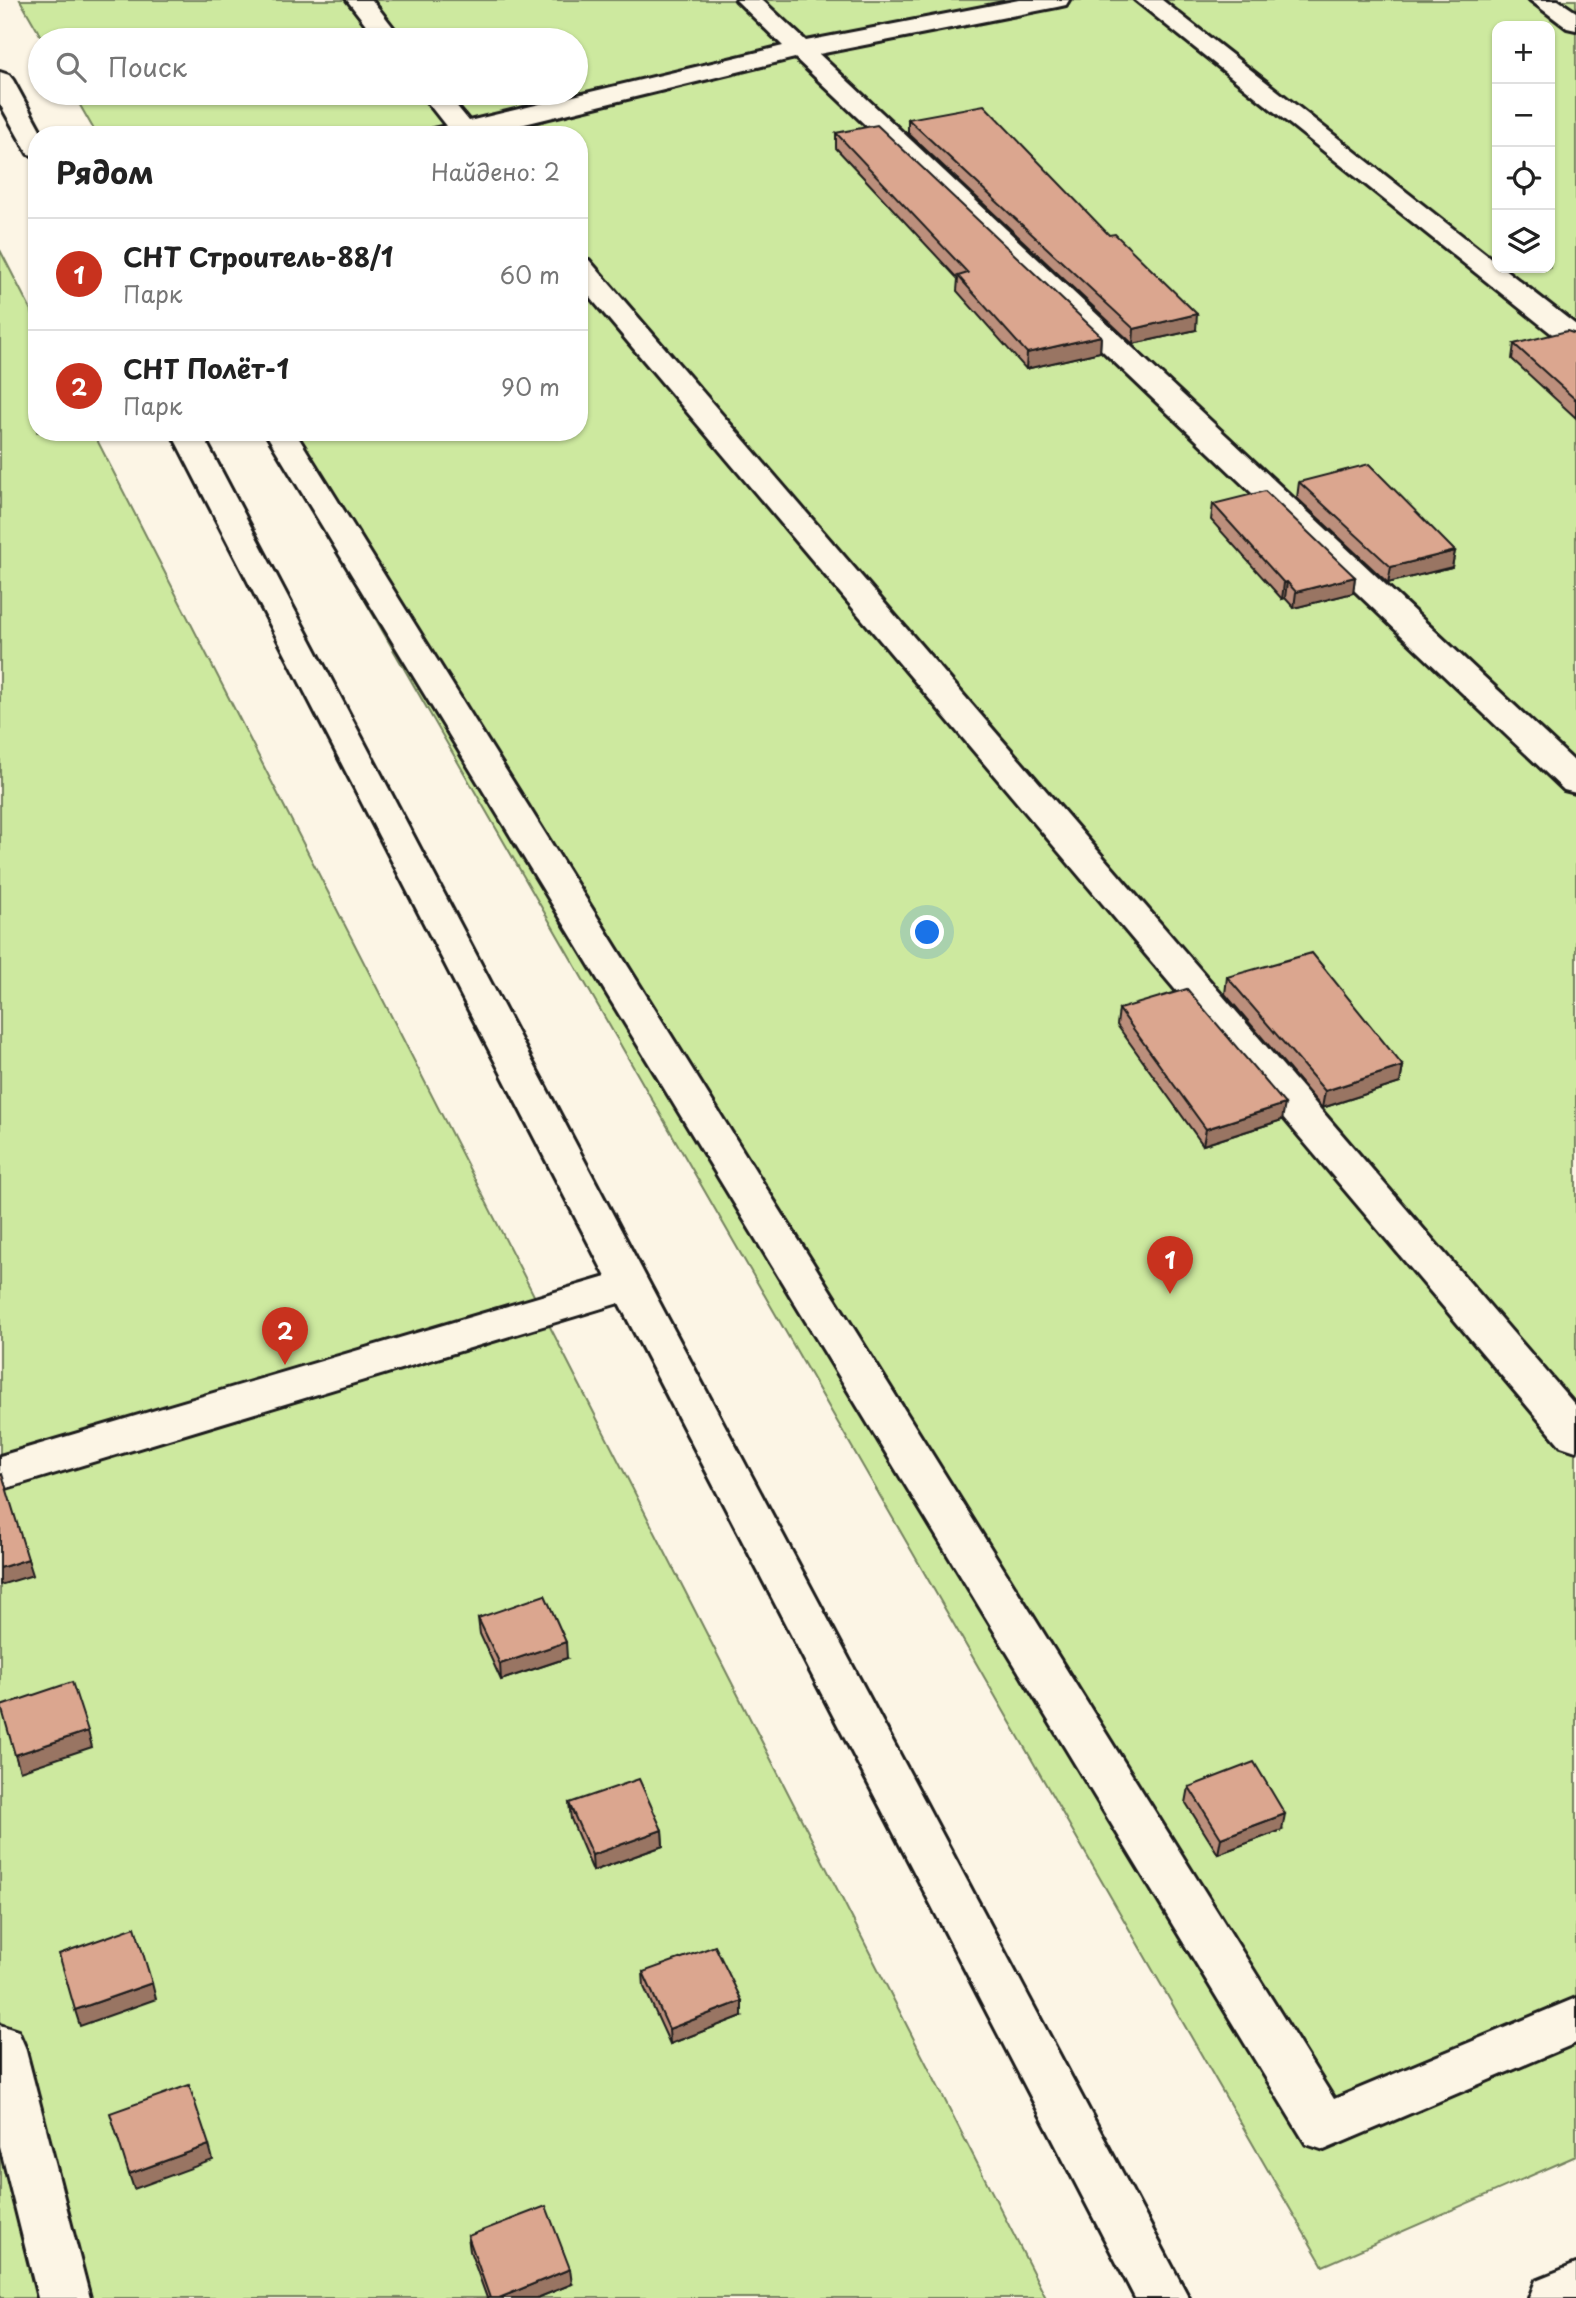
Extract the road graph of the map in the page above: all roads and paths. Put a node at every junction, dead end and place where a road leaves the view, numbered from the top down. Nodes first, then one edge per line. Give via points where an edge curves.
1 (359, 0) edge
2 (748, 0) edge
3 (1057, 0) edge
4 (1147, 0) edge
5 (1542, 0) edge
6 (1576, 23) edge
7 (381, 28) edge
8 (799, 50) junction
9 (0, 80) edge
10 (588, 101) edge
11 (440, 105) edge
12 (572, 105) edge
13 (453, 126) edge
14 (486, 126) edge
15 (28, 131) edge
16 (588, 277) edge
17 (1576, 338) edge
18 (191, 441) edge
19 (286, 441) edge
20 (1576, 782) edge
21 (630, 1285) junction
22 (1576, 1435) edge
23 (0, 1473) edge
24 (1576, 2020) edge
25 (0, 2047) edge
26 (1576, 2289) edge
27 (64, 2298) edge
28 (1163, 2298) edge
29 (1555, 2298) edge

1 - 7 street
2 - 8 street
3 - 8 street
4 - 17 street
5 - 6 street
8 - 10 street
8 - 20 street
9 - 15 street
11 - 13 street
12 - 14 street
16 - 22 street
18 - 21 street
19 - 24 street via 1324,2127
21 - 23 street
21 - 28 street
25 - 27 street
26 - 29 street

